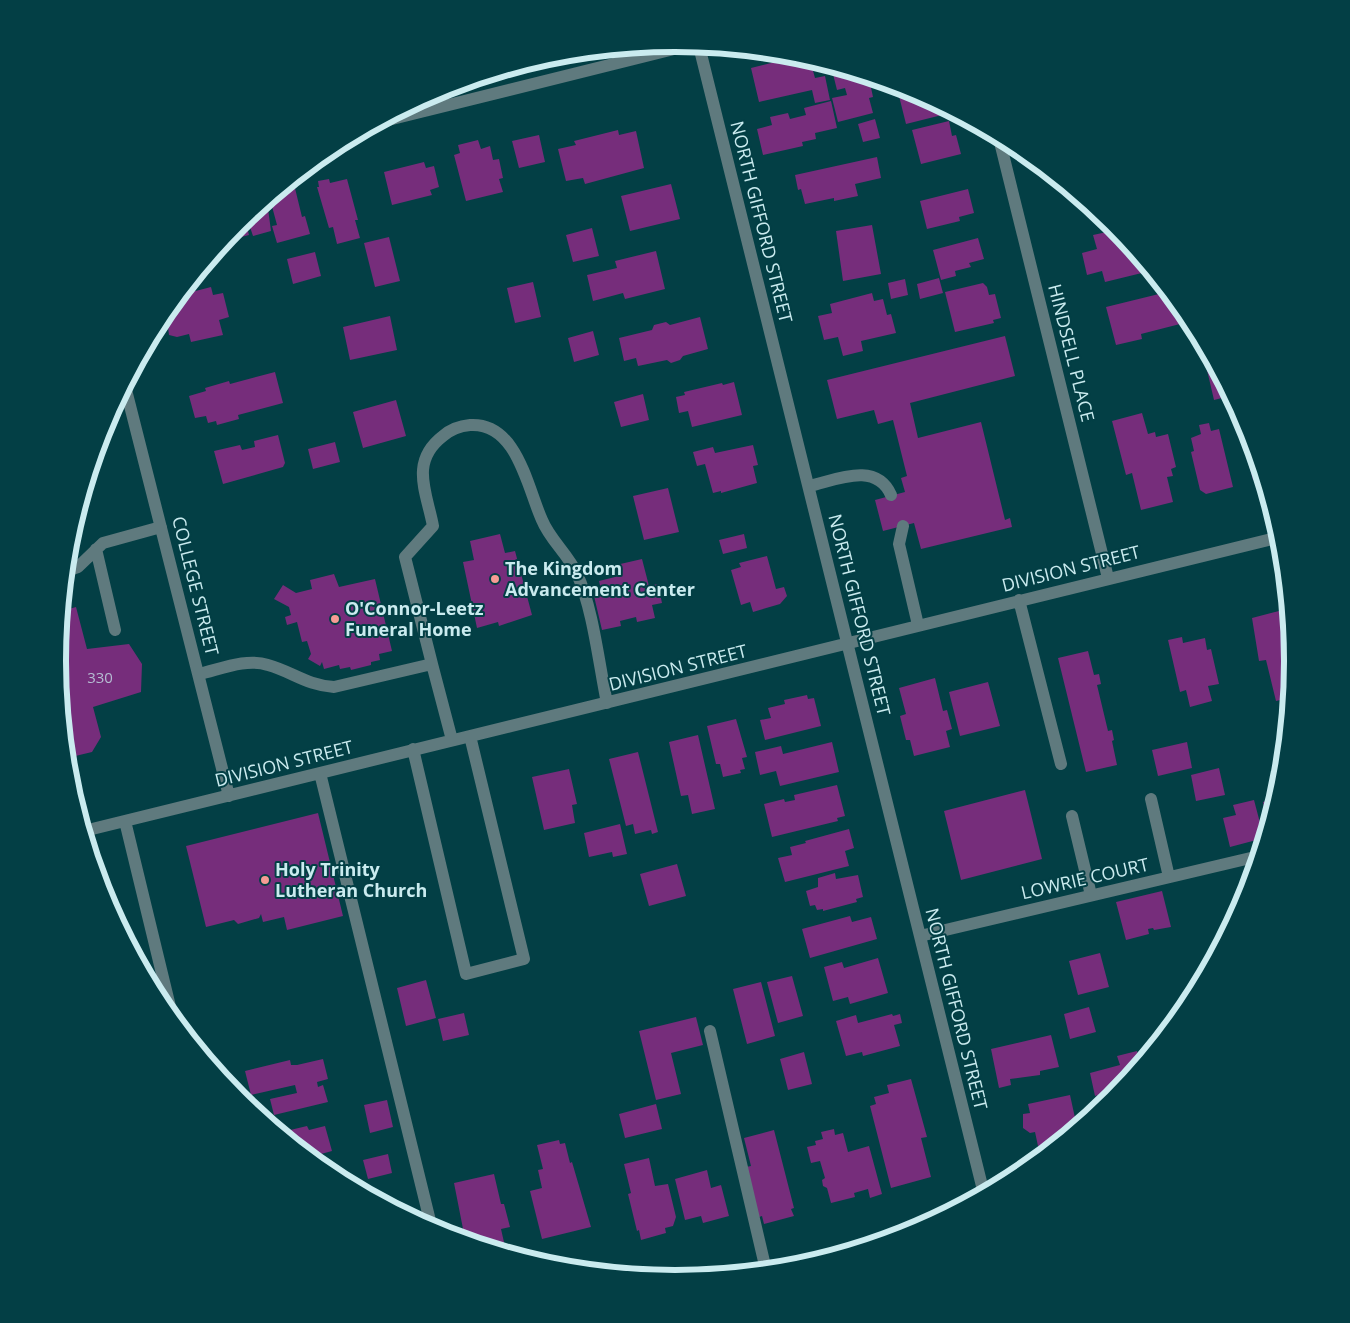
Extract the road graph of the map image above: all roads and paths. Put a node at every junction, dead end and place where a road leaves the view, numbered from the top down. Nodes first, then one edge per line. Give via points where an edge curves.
1 (658, 53) edge
2 (701, 53) edge
3 (404, 116) edge
4 (1001, 148) edge
5 (127, 395) edge
6 (809, 486) junction
7 (891, 496) dead end
8 (161, 526) junction
9 (903, 526) dead end
10 (1271, 539) edge
11 (96, 549) junction
12 (73, 569) edge
13 (1108, 578) junction
14 (1018, 600) junction
15 (918, 625) junction
16 (115, 630) dead end
17 (848, 644) junction
18 (432, 664) junction
19 (199, 674) junction
20 (607, 703) junction
21 (470, 736) junction
22 (452, 740) junction
23 (413, 749) junction
24 (1061, 764) dead end
25 (320, 773) junction
26 (230, 796) junction
27 (1151, 799) dead end
28 (1072, 816) dead end
29 (125, 821) junction
30 (90, 830) edge
31 (1252, 857) edge
32 (1169, 877) junction
33 (1091, 895) junction
34 (920, 936) junction
35 (168, 998) edge
36 (710, 1031) dead end
37 (982, 1187) edge
38 (430, 1219) edge
39 (764, 1263) edge

1 - 3 street
2 - 6 street, NORTH GIFFORD STREET
4 - 13 street, HINDSELL PLACE
5 - 8 street, COLLEGE STREET
6 - 7 street via 864,475 881,481
6 - 17 street, NORTH GIFFORD STREET
8 - 11 street via 107,541
8 - 19 street, COLLEGE STREET
9 - 15 street via 899,544
10 - 13 street, DIVISION STREET
11 - 12 street
11 - 16 street
13 - 14 street, DIVISION STREET
14 - 15 street, DIVISION STREET
14 - 24 street
15 - 17 street, DIVISION STREET
17 - 20 street, DIVISION STREET
17 - 34 street, NORTH GIFFORD STREET
18 - 19 street via 334,687 317,686 266,664 254,663
18 - 20 street via 405,557 433,526 422,471 433,446 450,430 460,426 487,426 496,431 522,467 542,522 578,576 592,625
18 - 22 street
19 - 26 street, COLLEGE STREET
20 - 21 street, DIVISION STREET
21 - 22 street, DIVISION STREET
21 - 23 street via 524,959 466,974
22 - 23 street, DIVISION STREET
23 - 25 street, DIVISION STREET
25 - 26 street, DIVISION STREET
25 - 38 street
26 - 29 street, DIVISION STREET
27 - 32 street
28 - 33 street
29 - 30 street, DIVISION STREET
29 - 35 street
31 - 32 street, LOWRIE COURT
32 - 33 street, LOWRIE COURT
33 - 34 street, LOWRIE COURT
34 - 37 street, NORTH GIFFORD STREET
36 - 39 street

